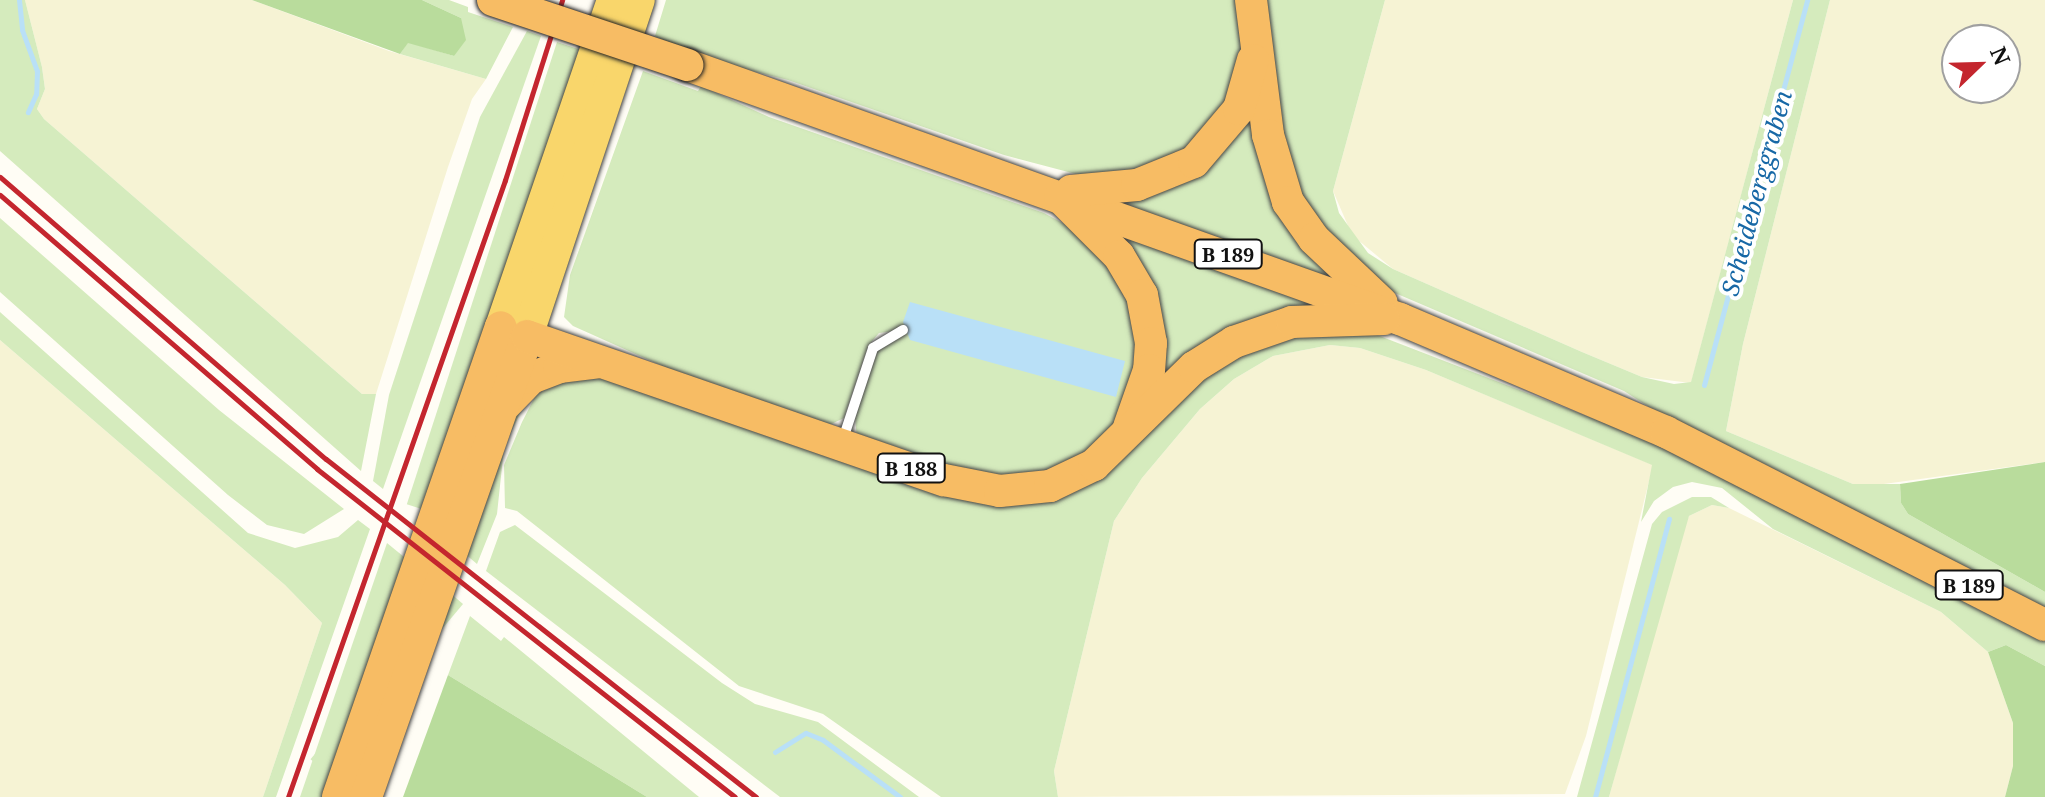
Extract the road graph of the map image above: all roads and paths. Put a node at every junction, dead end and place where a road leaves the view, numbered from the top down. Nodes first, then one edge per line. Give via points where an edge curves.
1 (493, 0) edge
2 (613, 0) edge
3 (639, 0) edge
4 (1251, 0) edge
5 (1258, 38) junction
6 (1055, 192) junction
7 (1400, 319) junction
8 (903, 330) dead end
9 (514, 331) junction
10 (601, 362) junction
11 (501, 412) junction
12 (1125, 435) junction
13 (841, 444) junction
14 (2045, 625) edge
15 (338, 797) edge
16 (366, 797) edge

1 - 6 highway, bridge
2 - 9 main road
3 - 9 main road
4 - 5 highway
5 - 6 highway via 1239,109 1194,162 1137,185
5 - 7 highway via 1268,135 1288,202 1324,250
6 - 7 highway, B 189
6 - 12 highway via 1119,256 1142,295 1151,343 1149,370
7 - 12 highway via 1292,322 1234,342 1194,367
7 - 14 highway, B 189 via 1666,432
8 - 13 lane via 873,348
9 - 10 highway, B 188
9 - 11 highway
9 - 15 highway
10 - 11 highway via 559,367 531,378
10 - 13 highway, B 188
11 - 16 highway
12 - 13 highway, B 188 via 1071,478 1000,491 944,480

